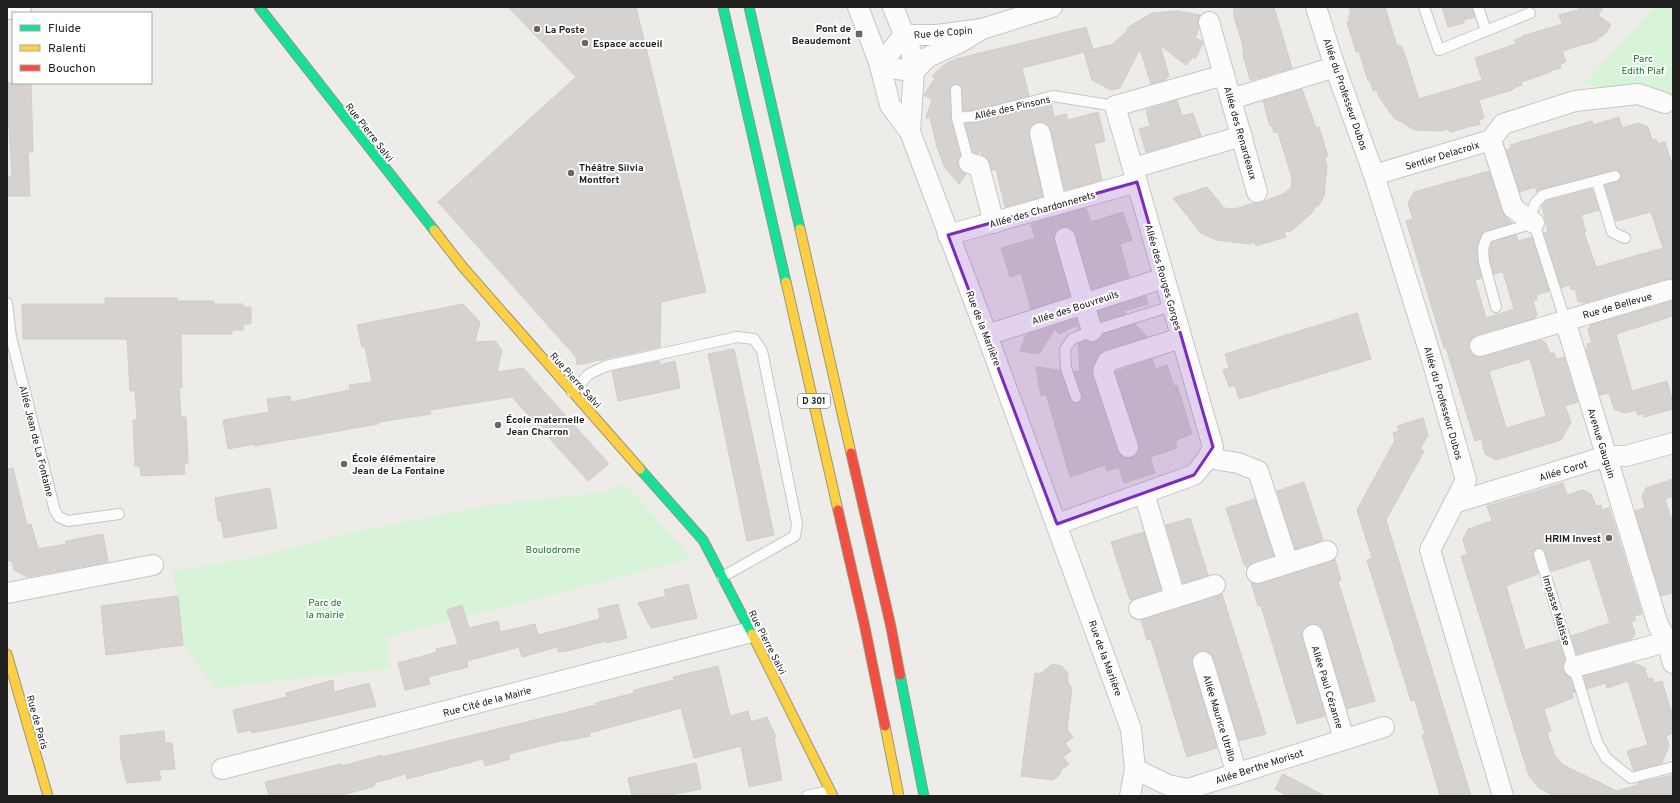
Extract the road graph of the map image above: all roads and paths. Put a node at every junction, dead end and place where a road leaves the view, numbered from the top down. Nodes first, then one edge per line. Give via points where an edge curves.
1 (21, 7) edge
2 (259, 7) edge
3 (723, 7) edge
4 (749, 7) edge
5 (858, 7) edge
6 (893, 7) edge
7 (1052, 7) edge
8 (1316, 7) edge
9 (1424, 7) edge
10 (1478, 7) edge
11 (7, 9) edge
12 (1531, 9) edge
13 (1209, 22) dead end
14 (982, 28) junction
15 (1486, 31) junction
16 (904, 35) junction
17 (879, 62) junction
18 (1335, 67) junction
19 (914, 71) junction
20 (1224, 75) junction
21 (956, 90) dead end
22 (1231, 99) junction
23 (1665, 103) dead end
24 (1115, 106) junction
25 (957, 118) junction
26 (910, 132) junction
27 (1040, 133) dead end
28 (1242, 136) junction
29 (1491, 140) junction
30 (969, 163) joint
31 (1135, 175) junction
32 (1374, 175) junction
33 (1615, 176) dead end
34 (1597, 181) junction
35 (1257, 192) dead end
36 (1056, 204) junction
37 (994, 223) junction
38 (1534, 223) junction
39 (948, 235) junction
40 (1065, 238) dead end
41 (1625, 238) dead end
42 (1164, 278) junction
43 (1669, 290) dead end
44 (7, 304) edge
45 (1084, 304) junction
46 (1172, 306) junction
47 (1496, 307) dead end
48 (1564, 320) junction
49 (1092, 330) junction
50 (987, 336) junction
51 (1181, 338) junction
52 (1480, 346) dead end
53 (572, 392) junction
54 (1076, 397) dead end
55 (1673, 442) edge
56 (1128, 447) dead end
57 (1210, 453) junction
58 (1607, 456) junction
59 (1144, 493) junction
60 (1454, 503) junction
61 (119, 514) dead end
62 (1057, 524) junction
63 (1327, 551) dead end
64 (1540, 554) dead end
65 (1288, 563) junction
66 (153, 565) dead end
67 (1257, 573) dead end
68 (722, 578) junction
69 (1215, 585) dead end
70 (7, 593) edge
71 (1175, 598) junction
72 (1139, 609) dead end
73 (751, 632) junction
74 (1313, 634) dead end
75 (1670, 640) edge
76 (7, 654) edge
77 (1203, 662) dead end
78 (1673, 663) edge
79 (1574, 667) junction
80 (13, 698) edge
81 (1384, 727) dead end
82 (1344, 739) junction
83 (1673, 767) edge
84 (222, 769) dead end
85 (1135, 769) junction
86 (1237, 774) junction
87 (832, 793) edge
88 (48, 796) edge
89 (806, 796) edge
90 (899, 796) edge
91 (924, 796) edge
92 (1130, 796) edge
93 (1503, 796) edge

1 - 11 street
2 - 53 main road, Rue Pierre Salvi via 462,266
3 - 90 main road, D 301 via 864,623
4 - 91 main road, D 301 via 891,627
5 - 17 street, Rue de la Marlière
6 - 16 street, Rue de la Marlière
7 - 14 street, Rue de Copin
8 - 18 street, Allée du Professeur Dubos
9 - 15 lane via 1439,50
10 - 15 lane
12 - 15 lane
13 - 20 street, Allée des Renardeaux
14 - 16 street, Rue de Copin via 937,35
14 - 19 street, Rue de Copin via 959,43 928,57
16 - 17 street
16 - 19 street, Rue de la Marlière via 912,54
17 - 19 street
17 - 26 street, Rue de la Marlière via 890,105
18 - 22 street
18 - 32 street, Allée du Professeur Dubos
19 - 26 street, Rue de la Marlière
20 - 22 street, Allée des Renardeaux
20 - 24 street, Allée des Renardeaux
21 - 25 lane
22 - 28 street, Allée des Renardeaux
23 - 29 street, Sentier Delacroix via 1638,94 1575,101 1504,124
24 - 25 lane, Allée des Pinsons via 1052,96 977,116
24 - 31 street, Allée des Rouges Gorges
25 - 30 lane
26 - 39 street, Rue de la Marlière
27 - 36 street
28 - 31 street, Allée des Chardonnerets
28 - 35 street, Allée des Renardeaux
29 - 32 street, Sentier Delacroix
29 - 38 street via 1513,208
30 - 37 street via 979,166
31 - 36 street, Allée des Chardonnerets
31 - 42 street, Allée des Rouges Gorges
32 - 60 street, Allée du Professeur Dubos via 1432,360 1466,480
33 - 34 lane
34 - 38 lane via 1543,195 1536,202 1531,214
34 - 41 lane via 1612,232
36 - 37 street, Allée des Chardonnerets
37 - 39 street, Allée des Chardonnerets
38 - 47 lane via 1487,237 1483,248 1484,262
38 - 48 lane, Avenue Gauguin
39 - 50 street, Rue de la Marlière
40 - 45 street
42 - 45 street, Allée des Bouvreuils
42 - 46 street, Allée des Rouges Gorges
43 - 48 street, Rue de Bellevue
44 - 61 lane, Allée Jean de La Fontaine via 11,337 55,511 59,517 68,521
45 - 49 street
45 - 50 street, Allée des Bouvreuils
46 - 49 lane
46 - 51 street, Allée des Rouges Gorges
48 - 52 street, Rue de Bellevue
48 - 58 street, Avenue Gauguin
49 - 54 lane via 1072,339 1065,349 1066,368
50 - 62 street, Rue de la Marlière
51 - 56 street via 1108,361 1103,371
51 - 57 street, Allée des Rouges Gorges
53 - 68 main road, Rue Pierre Salvi via 703,540
53 - 68 lane via 590,374 606,366 737,337 754,339 762,351 797,524 795,536
55 - 58 street, Allée Corot via 1626,456
57 - 59 street via 1194,475
57 - 65 street via 1258,471
58 - 60 street, Allée Corot
58 - 75 street, Avenue Gauguin via 1658,625
59 - 62 street
59 - 71 street
60 - 93 street, Allée du Professeur Dubos via 1430,550
62 - 85 street, Rue de la Marlière via 1132,729
63 - 65 street
64 - 79 lane, Impasse Matisse
65 - 67 street
66 - 70 street
68 - 73 main road, Rue Pierre Salvi
69 - 71 street
71 - 72 street
73 - 84 street, Rue Cité de la Mairie
73 - 87 main road, Rue Pierre Salvi
74 - 82 street, Allée Paul Cézanne
75 - 78 street, Avenue Gauguin
75 - 79 street
76 - 80 main road, Rue de Paris
77 - 86 street, Allée Maurice Utrillo
79 - 83 lane, Impasse Matisse via 1597,742 1606,758 1631,778
80 - 88 main road, Rue de Paris
81 - 82 street, Allée Berthe Morisot
82 - 86 street, Allée Berthe Morisot
85 - 86 street, Allée Berthe Morisot via 1168,785 1188,789
85 - 92 street, Rue de la Marlière
87 - 89 lane

